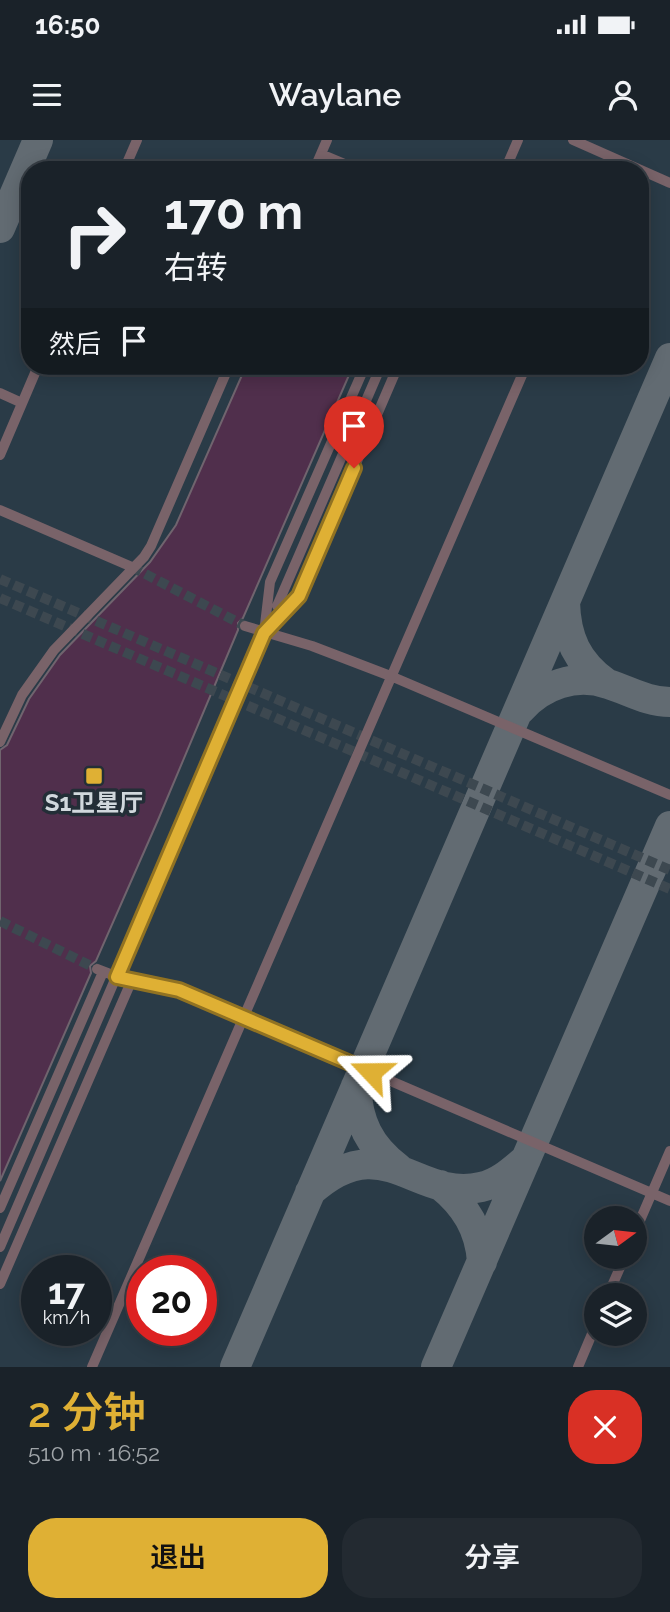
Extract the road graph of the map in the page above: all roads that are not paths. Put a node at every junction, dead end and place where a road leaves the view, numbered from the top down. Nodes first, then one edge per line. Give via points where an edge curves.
1 (137, 140) edge
2 (327, 140) edge
3 (518, 140) edge
4 (573, 140) edge
5 (321, 154) junction
6 (614, 158) junction
7 (128, 161) edge
8 (318, 161) edge
9 (338, 161) edge
10 (509, 161) edge
11 (613, 161) edge
12 (621, 161) edge
13 (649, 174) edge
14 (670, 183) edge
15 (34, 375) edge
16 (225, 375) edge
17 (361, 375) edge
18 (378, 375) edge
19 (394, 375) edge
20 (522, 375) edge
21 (0, 393) edge
22 (22, 403) junction
23 (0, 455) edge
24 (0, 510) edge
25 (132, 567) junction
26 (277, 606) dead end
27 (245, 626) tunnel mouth
28 (264, 633) junction
29 (393, 677) junction
30 (0, 742) edge
31 (670, 795) edge
32 (117, 977) junction
33 (131, 982) junction
34 (243, 1017) junction
35 (670, 1151) edge
36 (652, 1193) junction
37 (670, 1201) edge
38 (646, 1206) edge
39 (0, 1208) edge
40 (0, 1247) edge
41 (0, 1284) edge
42 (587, 1346) edge
43 (92, 1367) edge
44 (578, 1367) edge

1 - 7 lane
2 - 5 lane
3 - 10 lane
4 - 6 lane
5 - 8 lane
5 - 9 lane
6 - 11 lane
6 - 12 lane
13 - 14 lane
15 - 22 lane
16 - 25 lane via 151,546
17 - 28 lane via 270,582
18 - 26 lane
19 - 28 lane via 299,596
20 - 29 lane
21 - 22 lane
22 - 23 lane
24 - 25 lane
25 - 30 lane via 54,650 22,695
27 - 28 lane
28 - 29 lane
28 - 32 lane
29 - 31 lane
29 - 34 lane
32 - 33 lane
32 - 39 lane via 100,971
32 - 40 lane
33 - 34 lane via 179,990
33 - 41 lane
34 - 36 lane
34 - 43 lane
35 - 36 lane
36 - 37 lane
36 - 38 lane
42 - 44 lane

